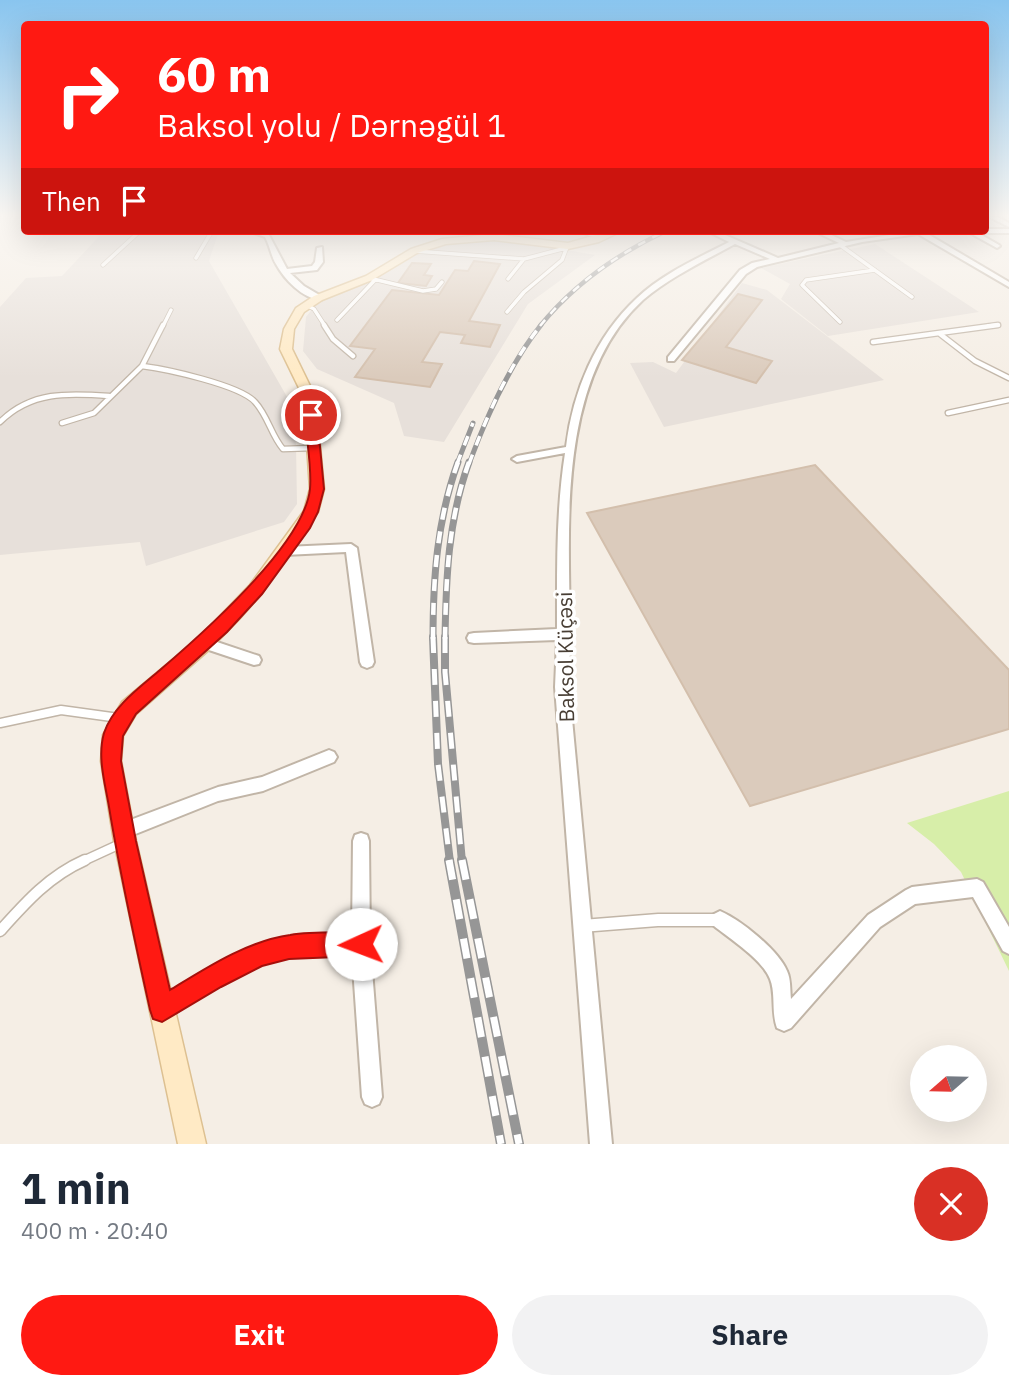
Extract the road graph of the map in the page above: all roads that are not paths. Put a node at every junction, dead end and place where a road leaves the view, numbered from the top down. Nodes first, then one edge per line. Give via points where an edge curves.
1 (292, 270) edge
2 (385, 270) edge
3 (515, 270) edge
4 (550, 270) edge
5 (687, 270) edge
6 (747, 270) edge
7 (872, 270) edge
8 (875, 270) edge
9 (984, 270) edge
10 (286, 271) joint
11 (372, 279) junction
12 (508, 279) dead end
13 (442, 282) dead end
14 (1009, 285) edge
15 (912, 297) dead end
16 (312, 302) junction
17 (171, 310) dead end
18 (508, 312) dead end
19 (338, 320) dead end
20 (840, 322) dead end
21 (998, 325) dead end
22 (940, 334) junction
23 (873, 342) dead end
24 (354, 356) dead end
25 (671, 359) dead end
26 (142, 366) junction
27 (1009, 379) edge
28 (109, 396) junction
29 (1009, 400) edge
30 (948, 413) dead end
31 (0, 422) edge
32 (62, 423) dead end
33 (313, 448) junction
34 (570, 449) junction
35 (517, 459) dead end
36 (285, 551) junction
37 (565, 634) junction
38 (474, 638) dead end
39 (205, 643) junction
40 (254, 660) dead end
41 (367, 662) dead end
42 (121, 718) junction
43 (0, 723) edge
44 (329, 757) dead end
45 (124, 836) junction
46 (361, 841) dead end
47 (720, 920) joint
48 (582, 926) junction
49 (0, 931) edge
50 (361, 944) junction
51 (1009, 945) edge
52 (162, 1010) junction
53 (372, 1097) dead end
54 (192, 1144) edge
55 (601, 1144) edge

1 - 10 street
2 - 11 main road
3 - 12 lane
4 - 18 lane
5 - 34 street, Baksol Küçəsi via 639,300 598,354 580,399
6 - 25 street
7 - 20 lane via 806,280 802,285
8 - 15 lane
9 - 14 street
10 - 16 street
11 - 13 lane via 423,290 436,289
11 - 16 main road
11 - 19 lane
16 - 24 lane via 333,339
16 - 33 main road via 294,319 286,349 305,388
17 - 26 lane
21 - 22 lane
22 - 23 lane
22 - 27 lane
26 - 28 lane
26 - 33 lane via 173,370 249,396 259,404 283,449
28 - 31 lane via 58,393 37,397
28 - 32 lane via 94,413
29 - 30 lane
33 - 36 main road via 315,502
34 - 35 street
34 - 37 street, Baksol Küçəsi via 564,503
36 - 39 main road
36 - 41 street via 351,548
37 - 38 street
37 - 48 street, Baksol Küçəsi via 562,687
39 - 40 street
39 - 42 main road
42 - 43 lane via 61,710
42 - 45 main road via 111,747
44 - 45 street via 263,784 218,794
45 - 49 lane via 40,887
45 - 52 main road
46 - 50 street
47 - 48 street
47 - 51 street via 754,944 779,974 783,1021 874,921 912,896 977,888
48 - 55 street, Baksol Küçəsi
50 - 52 street via 289,947 259,955
50 - 53 street
52 - 54 main road

